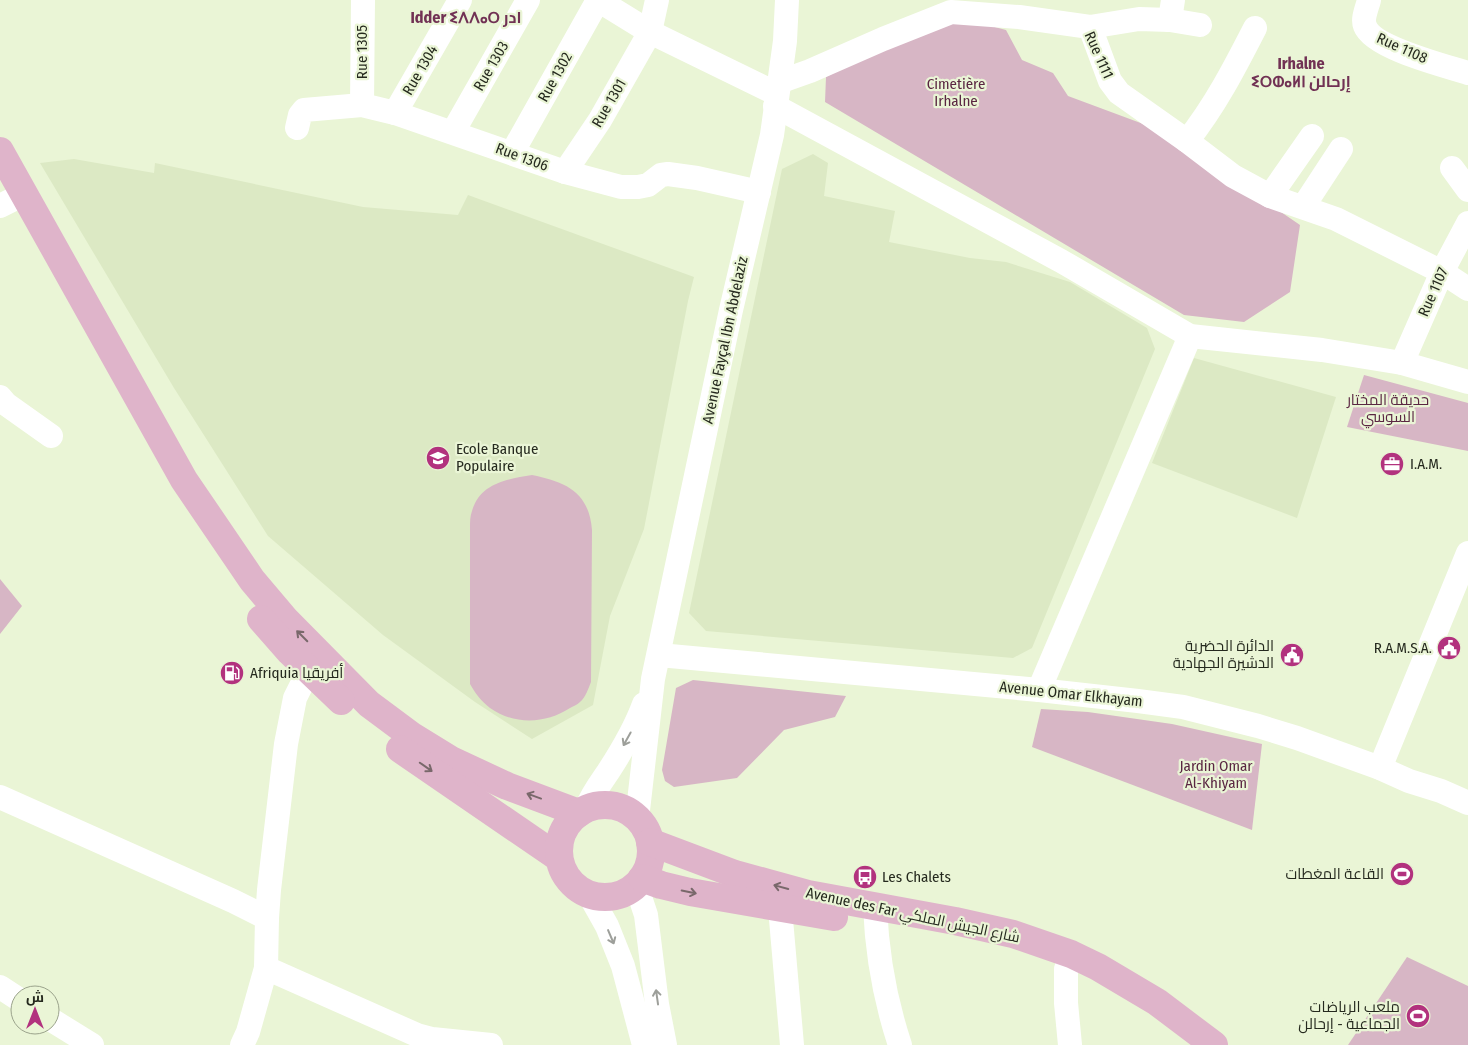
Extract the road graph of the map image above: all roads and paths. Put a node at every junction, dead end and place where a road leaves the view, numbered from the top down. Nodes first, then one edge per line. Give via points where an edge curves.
1 (363, 0) edge
2 (460, 0) edge
3 (528, 0) edge
4 (598, 0) edge
5 (657, 0) edge
6 (787, 0) edge
7 (1369, 0) edge
8 (960, 6) edge
9 (1171, 10) edge
10 (1200, 25) dead end
11 (1090, 27) junction
12 (1255, 28) dead end
13 (650, 32) junction
14 (1468, 73) edge
15 (777, 94) junction
16 (362, 105) junction
17 (395, 113) junction
18 (297, 128) dead end
19 (453, 132) junction
20 (1312, 136) dead end
21 (1187, 140) junction
22 (1341, 149) dead end
23 (0, 151) edge
24 (512, 153) junction
25 (1452, 168) dead end
26 (565, 172) junction
27 (1468, 190) edge
28 (759, 192) junction
29 (8, 196) edge
30 (1270, 196) junction
31 (1303, 207) junction
32 (1468, 223) edge
33 (1442, 272) junction
34 (1468, 289) edge
35 (1190, 336) junction
36 (1402, 363) junction
37 (1468, 382) edge
38 (0, 397) edge
39 (51, 436) dead end
40 (1468, 553) edge
41 (659, 655) junction
42 (317, 666) junction
43 (654, 678) junction
44 (1039, 690) junction
45 (1380, 768) junction
46 (0, 797) edge
47 (1468, 803) edge
48 (583, 811) junction
49 (637, 819) junction
50 (650, 842) junction
51 (559, 858) junction
52 (639, 881) junction
53 (269, 890) junction
54 (589, 894) junction
55 (233, 901) junction
56 (780, 908) junction
57 (875, 915) junction
58 (267, 918) junction
59 (1068, 962) junction
60 (266, 968) junction
61 (60, 1025) edge
62 (92, 1045) edge
63 (242, 1045) edge
64 (491, 1045) edge
65 (644, 1045) edge
66 (665, 1045) edge
67 (792, 1045) edge
68 (900, 1045) edge
69 (1070, 1045) edge
70 (1192, 1045) edge
71 (1214, 1045) edge

1 - 16 street, Rue 1305
2 - 17 street, Rue 1304
3 - 19 street, Rue 1303
4 - 13 street
4 - 24 street, Rue 1302
5 - 13 street, Rue 1301
6 - 15 street, Avenue Fayçal Ibn Abdelaziz
7 - 14 street, Rue 1108 via 1364,24 1375,39
8 - 11 street, Rue 1111
8 - 15 street, Rue 1111 via 810,71
9 - 10 street
9 - 11 street
11 - 21 street, Rue 1111 via 1110,81 1119,93
12 - 21 street via 1204,119
13 - 15 street
13 - 26 street, Rue 1301 via 600,120
15 - 28 street, Avenue Fayçal Ibn Abdelaziz
15 - 35 street
16 - 17 street, Rue 1306
16 - 18 street, Rue 1306 via 304,110
17 - 19 street, Rue 1306
19 - 24 street, Rue 1306
20 - 30 street
21 - 30 street, Rue 1111 via 1233,176
22 - 31 street
23 - 29 main road
24 - 26 street, Rue 1306
25 - 27 street
26 - 28 street, Rue 1306 via 621,187 638,187 668,174
28 - 41 street, Avenue Fayçal Ibn Abdelaziz
29 - 42 main road via 184,480 252,580 285,619
30 - 31 street, Rue 1111
31 - 33 street, Rue 1111 via 1336,219
32 - 33 street, Rue 1107
33 - 34 street, Rue 1111
33 - 36 street, Rue 1107
35 - 36 street via 1322,350
35 - 44 street
36 - 37 street
38 - 39 street
40 - 45 street
41 - 43 street, Avenue Fayçal Ibn Abdelaziz
41 - 44 street, Avenue Omar Elkhayam
48 -> 42 main road via 507,786 451,760 412,736
42 -> 51 main road via 386,739
42 - 53 street via 295,698 286,744
43 -> 48 street, Avenue Fayçal Ibn Abdelaziz via 641,713
43 - 49 street, Avenue Fayçal Ibn Abdelaziz
44 - 45 street, Avenue Omar Elkhayam via 1183,707 1297,738
45 - 47 street, Avenue Omar Elkhayam
46 - 55 street
48 - 49 main road via 597,806 616,806
48 - 51 main road via 562,832
49 - 50 main road via 645,828
50 - 52 main road via 650,861
57 -> 50 main road, Avenue des Far شارع الجيش الملكي via 743,876
51 - 54 main road via 569,880
52 - 54 main road via 622,894 605,897
52 -> 56 main road, Avenue des Far شارع الجيش الملكي
66 -> 52 street
53 - 55 street
53 - 58 street
54 -> 65 street via 623,966
55 - 58 street
56 - 57 main road, Avenue des Far شارع الجيش الملكي
56 - 67 street
57 - 59 main road, Avenue des Far شارع الجيش الملكي via 955,921 1013,934
57 - 68 street via 880,966
58 - 60 street
59 - 69 street via 1066,1003
59 - 70 main road, Avenue des Far شارع الجيش الملكي
59 - 71 main road, Avenue des Far شارع الجيش الملكي via 1098,967 1157,1002
60 - 63 street
60 - 64 street via 417,1035
61 - 62 street

